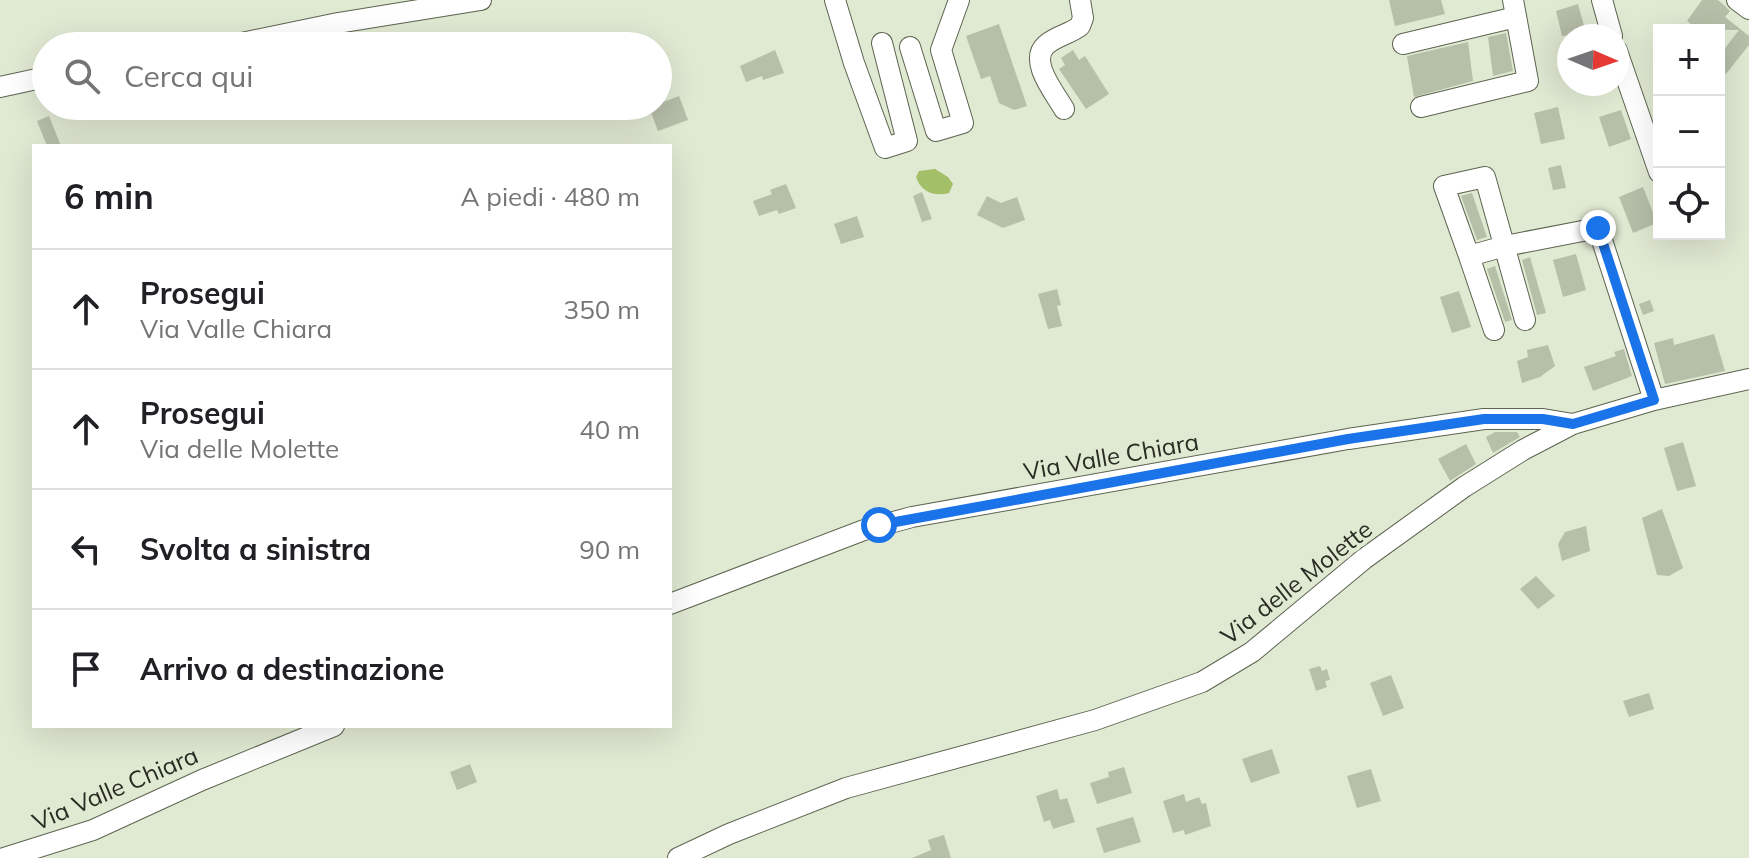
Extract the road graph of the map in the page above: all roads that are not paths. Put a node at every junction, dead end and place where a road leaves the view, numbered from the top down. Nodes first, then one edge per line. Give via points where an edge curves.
1 (481, 0) edge
2 (835, 0) edge
3 (959, 0) edge
4 (1080, 0) edge
5 (1602, 0) edge
6 (1737, 0) edge
7 (1514, 8) edge
8 (1749, 9) edge
9 (1609, 24) edge
10 (295, 32) edge
11 (882, 43) dead end
12 (1403, 44) dead end
13 (910, 47) dead end
14 (32, 80) edge
15 (1629, 86) edge
16 (0, 87) edge
17 (1421, 107) dead end
18 (1064, 109) dead end
19 (936, 131) junction
20 (907, 141) junction
21 (1658, 168) edge
22 (1505, 246) junction
23 (1469, 256) junction
24 (1525, 320) dead end
25 (1494, 330) dead end
26 (1749, 379) edge
27 (1654, 400) junction
28 (1573, 424) junction
29 (672, 603) edge
30 (329, 728) edge
31 (4, 858) edge
32 (678, 858) edge

1 - 10 street
2 - 20 street via 885,148
3 - 19 street via 941,50 963,123
4 - 18 street via 1080,26 1045,45 1040,56
5 - 9 street
6 - 8 street
7 - 12 street
7 - 17 street via 1528,81
11 - 20 street
13 - 19 street
14 - 16 street
15 - 21 street
19 - 20 street
22 - 23 street
22 - 23 street via 1485,177 1444,186
22 - 24 street
22 - 27 street via 1600,230
23 - 25 street
26 - 27 street, Via delle Molette
27 - 28 street, Via delle Molette
28 - 29 street, Via Valle Chiara via 1484,419 912,517
28 - 32 street, Via delle Molette via 1464,487 1364,559 1252,652 1202,682 1095,720 846,788
30 - 31 street, Via Valle Chiara via 105,825

